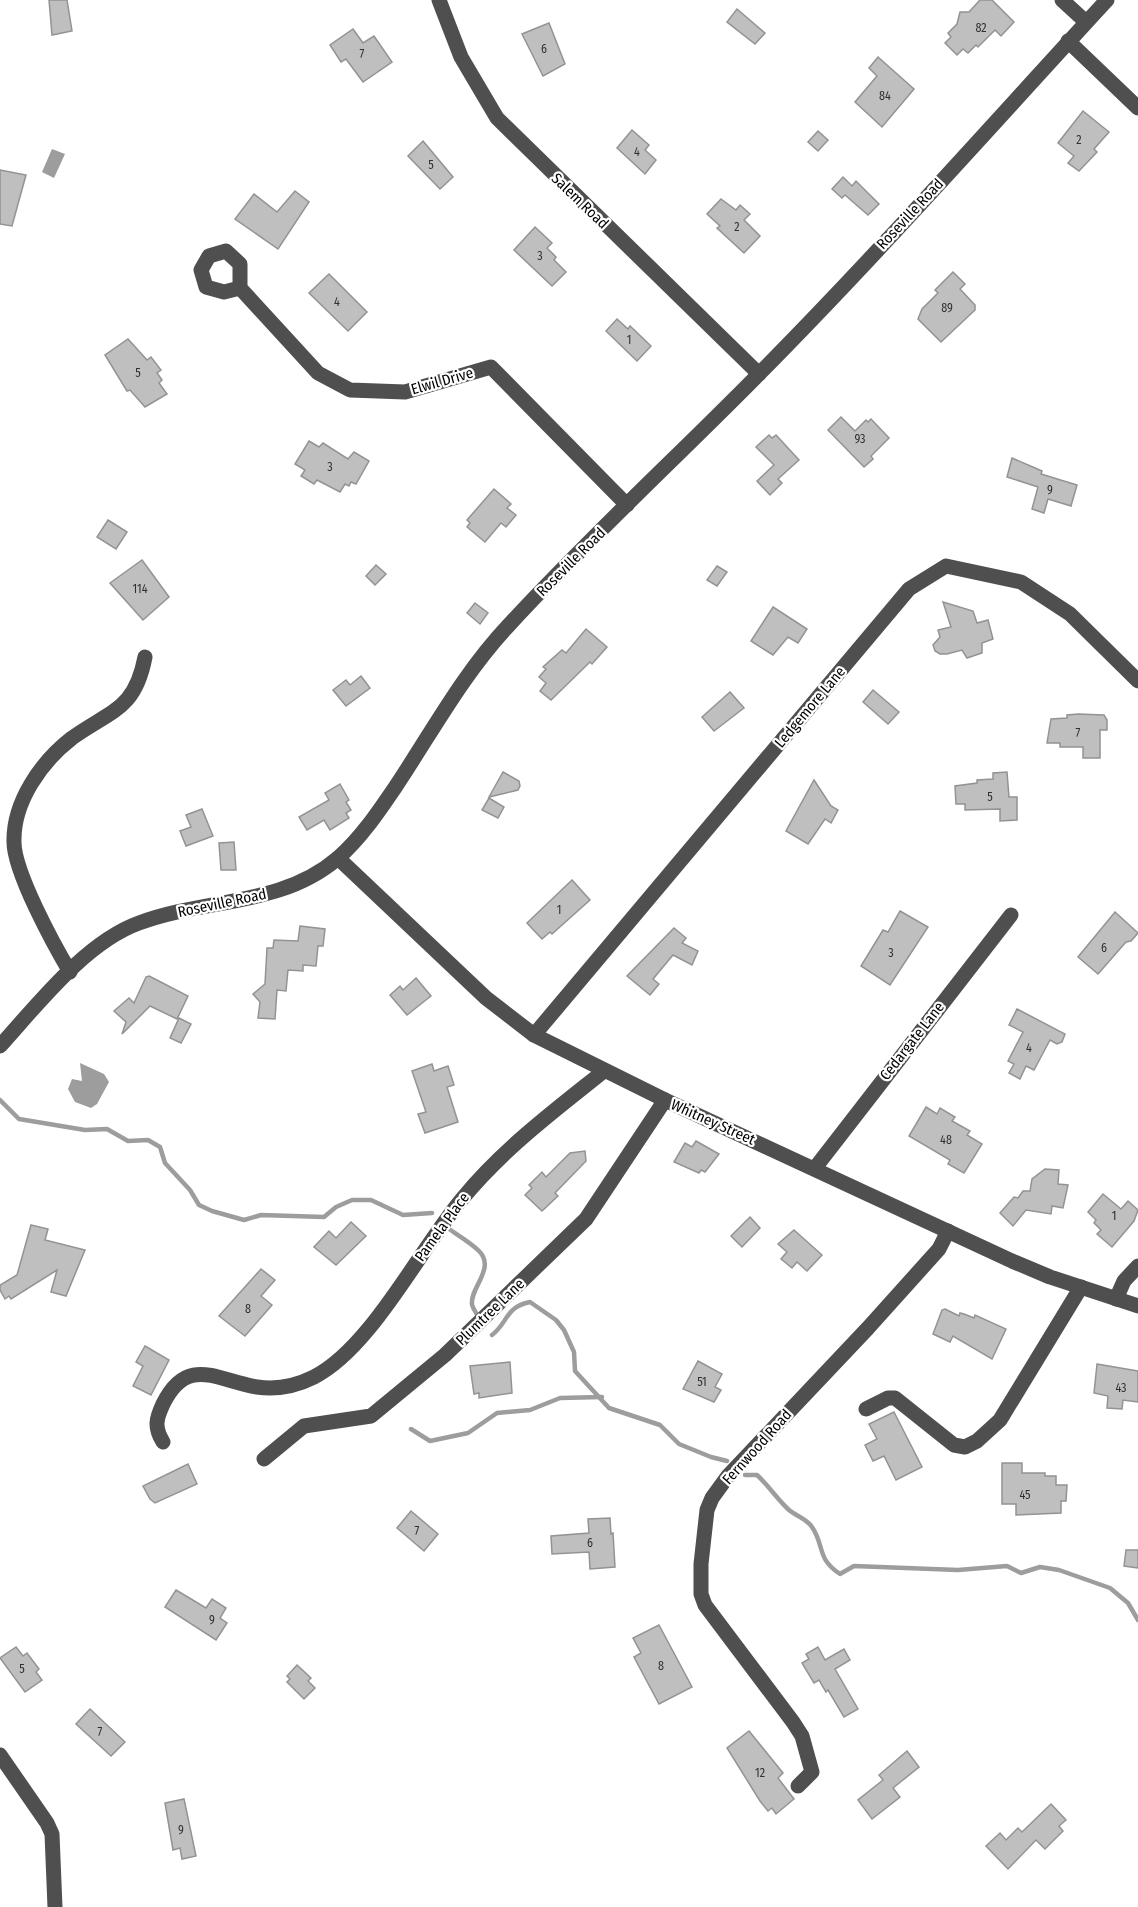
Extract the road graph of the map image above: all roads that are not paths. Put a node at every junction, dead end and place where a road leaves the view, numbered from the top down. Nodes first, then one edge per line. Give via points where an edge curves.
1 (440, 0) edge
2 (1062, 0) edge
3 (1107, 0) edge
4 (1086, 22) junction
5 (1068, 41) junction
6 (1138, 108) edge
7 (240, 288) dead end
8 (759, 374) junction
9 (627, 505) junction
10 (145, 657) dead end
11 (1138, 681) edge
12 (338, 858) junction
13 (1011, 915) dead end
14 (70, 972) junction
15 (534, 1035) junction
16 (0, 1046) edge
17 (604, 1071) junction
18 (665, 1100) junction
19 (815, 1168) junction
20 (948, 1231) junction
21 (1138, 1266) edge
22 (1081, 1287) junction
23 (1116, 1299) junction
24 (1138, 1306) edge
25 (866, 1409) dead end
26 (163, 1442) dead end
27 (264, 1459) dead end
28 (0, 1755) edge
29 (798, 1786) dead end
30 (55, 1907) edge

1 - 8 street, Salem Road via 461,57 497,118
2 - 4 street
3 - 4 street, Roseville Road
4 - 5 street, Roseville Road
5 - 6 street
5 - 8 street, Roseville Road
7 - 9 street, Elwil Drive via 318,373 350,390 405,392 491,367
8 - 9 street, Roseville Road
9 - 12 street, Roseville Road via 485,652 380,810
10 - 14 street via 141,678 130,699 71,739 41,768 17,812 14,844 25,879 49,937
11 - 15 street, Ledgemore Lane via 1070,614 1021,582 946,566 909,589
12 - 14 street, Roseville Road via 300,882 256,898 134,925 114,934
12 - 15 street, Whitney Street via 486,998
13 - 19 street, Cedargate Lane
14 - 16 street, Roseville Road
15 - 17 street, Whitney Street
17 - 18 street, Whitney Street
17 - 26 street, Pamela Place via 501,1155 459,1201 357,1341 316,1376 290,1387 258,1387 200,1373 189,1375 176,1382 158,1416 156,1428
18 - 19 street, Whitney Street
18 - 27 street, Plumtree Lane via 586,1219 445,1355 371,1416 304,1426
19 - 20 street, Whitney Street
20 - 22 street, Whitney Street
20 - 29 street, Fernwood Road via 939,1249 884,1311 728,1476 707,1509 701,1594 705,1605 802,1736 812,1772
21 - 23 street via 1124,1281
22 - 23 street, Whitney Street
22 - 25 street via 1000,1420 977,1441 965,1447 954,1445 894,1398
23 - 24 street, Whitney Street
28 - 30 street via 47,1823 54,1843

